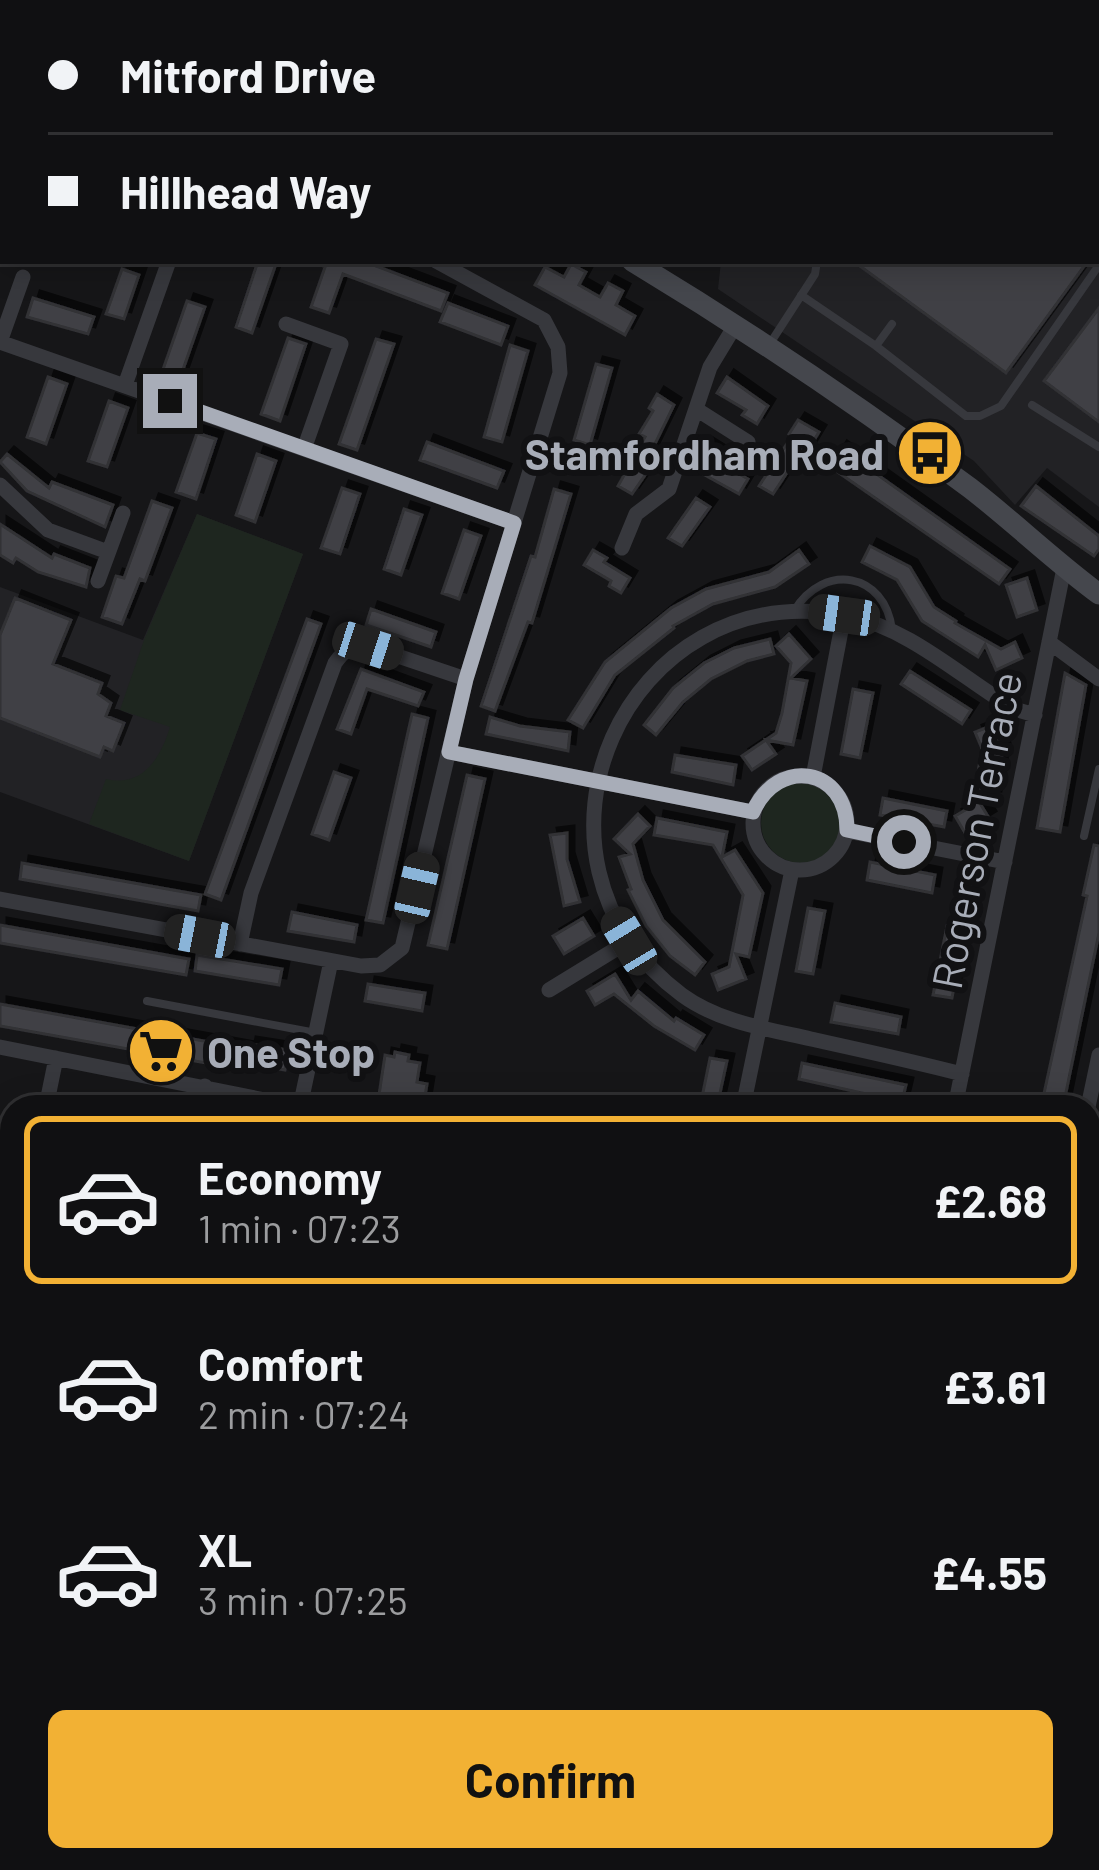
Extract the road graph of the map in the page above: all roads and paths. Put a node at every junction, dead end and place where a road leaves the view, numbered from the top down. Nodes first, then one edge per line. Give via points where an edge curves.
1 (169, 264) edge
2 (441, 264) edge
3 (637, 264) edge
4 (817, 264) edge
5 (1099, 265) edge
6 (23, 277) dead end
7 (801, 296) junction
8 (286, 324) dead end
9 (736, 324) junction
10 (892, 324) dead end
11 (0, 342) edge
12 (768, 346) junction
13 (876, 346) junction
14 (125, 386) junction
15 (1032, 405) dead end
16 (696, 410) junction
17 (748, 442) dead end
18 (1099, 447) edge
19 (304, 449) junction
20 (0, 485) edge
21 (123, 513) dead end
22 (514, 523) junction
23 (622, 548) dead end
24 (108, 552) junction
25 (1064, 568) junction
26 (98, 580) dead end
27 (1099, 594) edge
28 (794, 611) junction
29 (844, 615) junction
30 (892, 630) junction
31 (1049, 642) junction
32 (466, 679) junction
33 (1099, 680) edge
34 (1035, 715) junction
35 (449, 752) junction
36 (1099, 769) edge
37 (813, 777) junction
38 (597, 781) junction
39 (753, 812) junction
40 (847, 830) junction
41 (1084, 836) dead end
42 (1005, 862) junction
43 (791, 870) junction
44 (0, 898) edge
45 (629, 941) junction
46 (240, 944) junction
47 (331, 961) junction
48 (549, 991) dead end
49 (147, 1001) dead end
50 (759, 1027) junction
51 (316, 1033) junction
52 (0, 1048) edge
53 (1099, 1055) edge
54 (56, 1058) junction
55 (962, 1074) junction
56 (205, 1086) junction
57 (48, 1095) edge
58 (204, 1095) edge
59 (246, 1095) edge
60 (303, 1095) edge
61 (745, 1095) edge
62 (958, 1095) edge
63 (1091, 1095) edge

1 - 14 street
2 - 22 street via 544,320 558,347 560,373
3 - 9 main road
4 - 7 lane
5 - 13 lane via 1001,406 980,416 965,416
6 - 11 street
7 - 12 lane
7 - 13 lane
8 - 19 street via 341,344
9 - 12 main road
9 - 16 street
10 - 13 lane
11 - 14 street
12 - 25 main road via 973,490
14 - 19 street
15 - 18 lane
16 - 17 street
16 - 23 street via 669,489 636,514
19 - 22 street
20 - 24 street via 48,530
21 - 24 street
22 - 32 street
24 - 26 street
25 - 27 main road
25 - 31 street, Rogerson Terrace
28 - 29 street
28 - 30 lane via 821,583 850,581 881,596
28 - 38 street via 706,636 656,672 606,745
29 - 30 street
29 - 37 street
30 - 34 street
31 - 33 street
31 - 34 street, Rogerson Terrace
32 - 35 street
32 - 46 street via 368,646 344,650 251,893
34 - 42 street, Rogerson Terrace
35 - 38 street
35 - 47 street via 402,948 380,965
36 - 41 lane
37 - 39 street via 775,782
37 - 40 street via 836,792
38 - 39 street
38 - 45 street via 593,849
39 - 43 street via 760,850
40 - 42 street
40 - 43 street via 828,862
42 - 55 street, Rogerson Terrace
43 - 50 street
44 - 46 street
45 - 48 street
45 - 50 street via 684,997
46 - 47 street
47 - 51 street
49 - 51 lane
50 - 55 street
50 - 61 street
51 - 60 street
52 - 54 street
53 - 63 street
54 - 56 street
54 - 57 street
55 - 62 street, Rogerson Terrace
56 - 58 street
56 - 59 street

